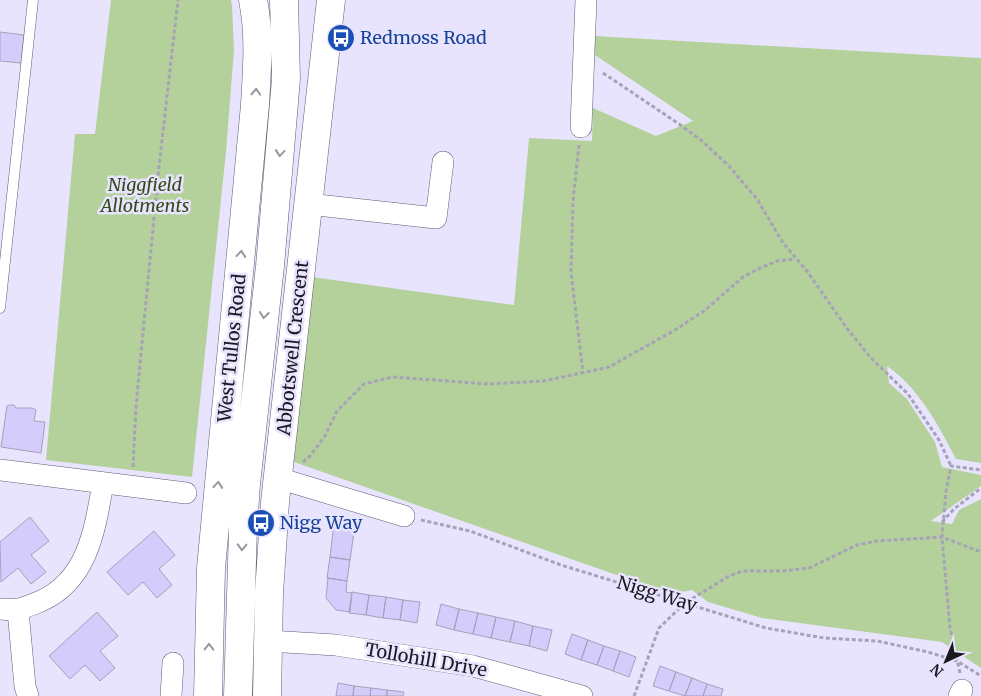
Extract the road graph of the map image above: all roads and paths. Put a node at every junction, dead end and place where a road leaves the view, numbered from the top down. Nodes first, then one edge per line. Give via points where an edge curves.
1 (33, 0) edge
2 (178, 0) edge
3 (253, 0) edge
4 (284, 0) edge
5 (331, 0) edge
6 (586, 0) edge
7 (584, 62) junction
8 (581, 127) joint
9 (443, 162) dead end
10 (308, 204) junction
11 (795, 259) junction
12 (0, 308) edge
13 (583, 373) junction
14 (951, 466) junction
15 (0, 470) edge
16 (981, 470) edge
17 (279, 475) junction
18 (103, 483) junction
19 (129, 485) junction
20 (981, 488) edge
21 (186, 493) dead end
22 (404, 516) joint
23 (942, 522) junction
24 (942, 537) junction
25 (981, 552) edge
26 (685, 603) junction
27 (9, 610) edge
28 (268, 640) junction
29 (957, 661) junction
30 (173, 664) dead end
31 (981, 676) edge
32 (28, 696) edge
33 (171, 696) edge
34 (208, 696) edge
35 (238, 696) edge
36 (267, 696) edge
37 (582, 696) edge
38 (634, 696) edge

1 - 12 lane
2 - 19 path
34 -> 3 main road, West Tullos Road via 211,568 255,105 257,17
4 -> 35 main road, West Tullos Road via 286,78 270,266 246,484
5 - 10 main road, Abbotswell Crescent
6 - 7 street
7 - 8 street
7 - 11 path via 679,124 728,166 757,199
8 - 13 path via 573,201 571,272
9 - 10 street via 436,218
10 - 17 main road, Abbotswell Crescent
11 - 13 path via 777,261 743,277 675,330 609,366
11 - 14 path via 870,357 908,394 939,440
13 - 17 path via 544,381 488,384 393,377 364,384 337,410 325,436 310,456
14 - 16 path
14 - 23 path
15 - 18 street
17 - 22 street
17 - 28 main road, Abbotswell Crescent
18 - 19 street
18 - 27 street via 93,536 77,570 66,584 48,597
19 - 21 street
20 - 23 path
22 - 26 path, Nigg Way via 470,531 561,565
23 - 24 path
24 - 25 path
24 - 26 path via 857,545 809,568 782,572 743,571
24 - 29 path via 950,628
26 - 29 path, Nigg Way via 766,628 824,638 876,641
26 - 38 path via 659,628
27 - 32 street
28 - 36 main road, Abbotswell Crescent
28 - 37 street, Tollohill Drive via 336,645 473,666
29 - 31 path, Nigg Way
30 - 33 street

